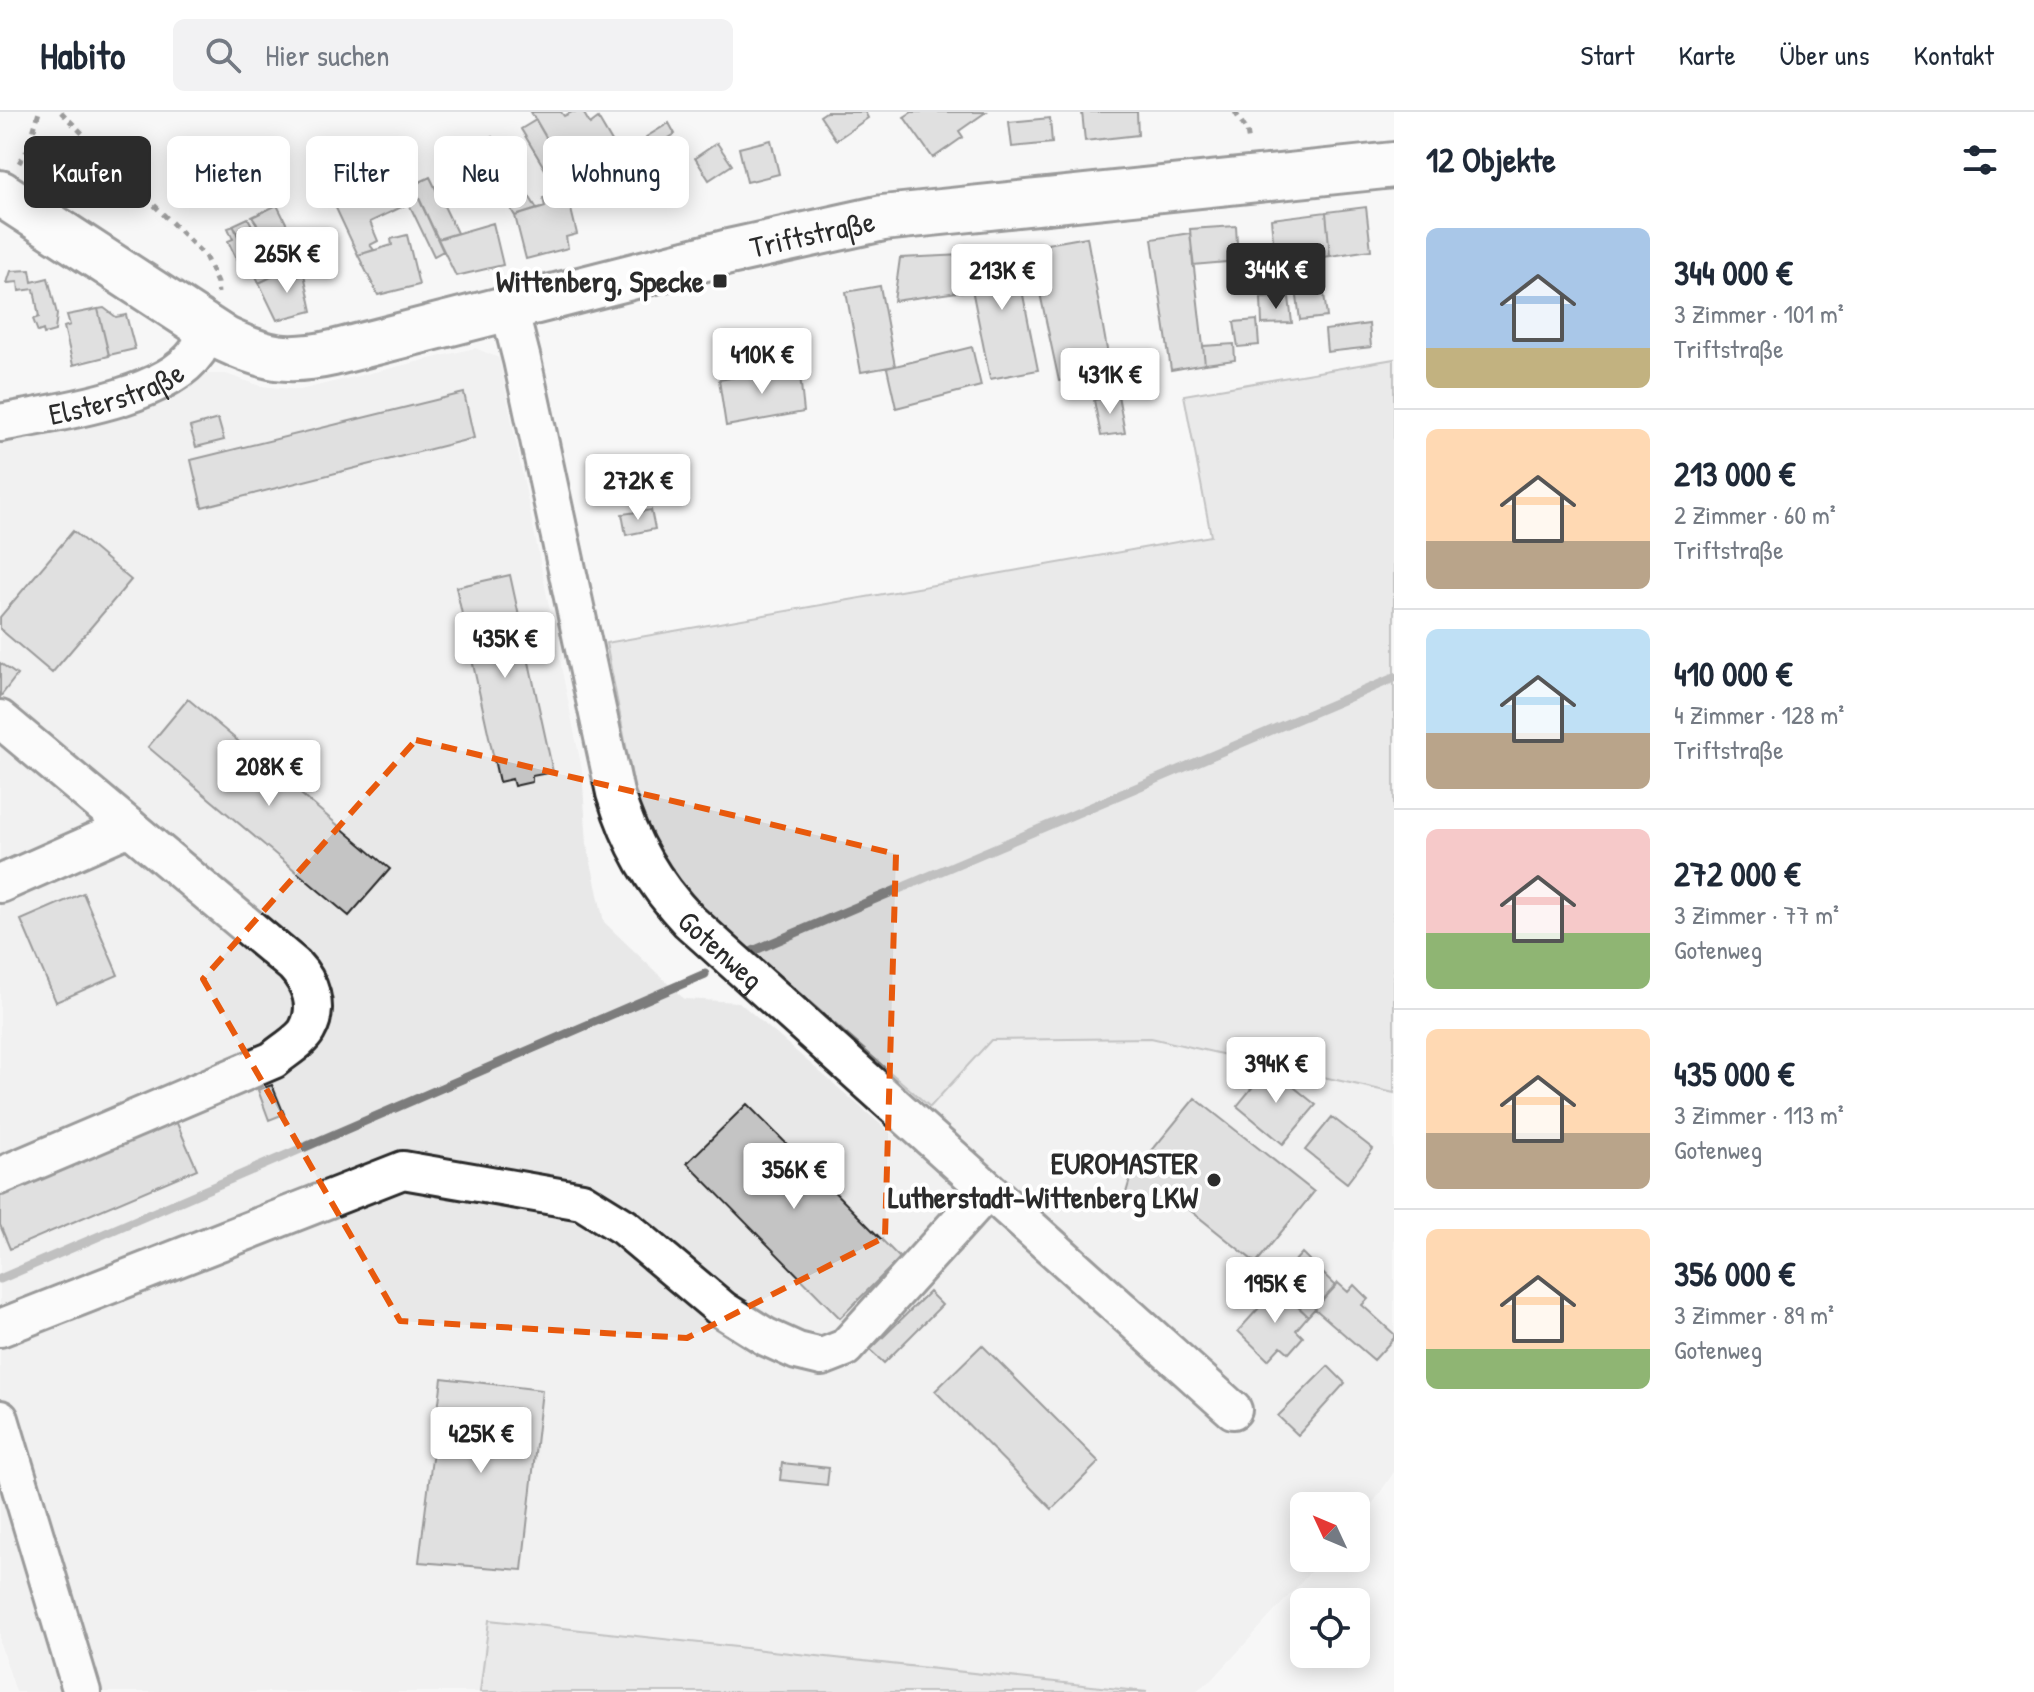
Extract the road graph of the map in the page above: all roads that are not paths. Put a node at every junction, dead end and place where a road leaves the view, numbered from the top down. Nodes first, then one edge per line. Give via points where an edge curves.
1 (1394, 165) edge
2 (7, 182) edge
3 (509, 309) junction
4 (208, 329) junction
5 (0, 423) edge
6 (0, 719) edge
7 (129, 827) junction
8 (0, 884) edge
9 (0, 1176) edge
10 (988, 1190) junction
11 (0, 1328) edge
12 (1233, 1410) dead end
13 (0, 1419) edge
14 (82, 1692) edge

1 - 3 main road, Triftstraße via 883,218
2 - 4 main road, Triftstraße
3 - 4 main road, Triftstraße via 292,360 257,354
3 - 10 street, Gotenweg via 615,793 644,864 689,921
4 - 5 street, Elsterstraße via 187,362 151,385 99,403
6 - 7 street
7 - 8 street
7 - 9 street via 307,978 313,1013 307,1031 273,1060
10 - 11 street via 845,1348 822,1357 766,1337 734,1317 624,1227 582,1201 403,1170
10 - 12 street, Gotenweg
13 - 14 street

